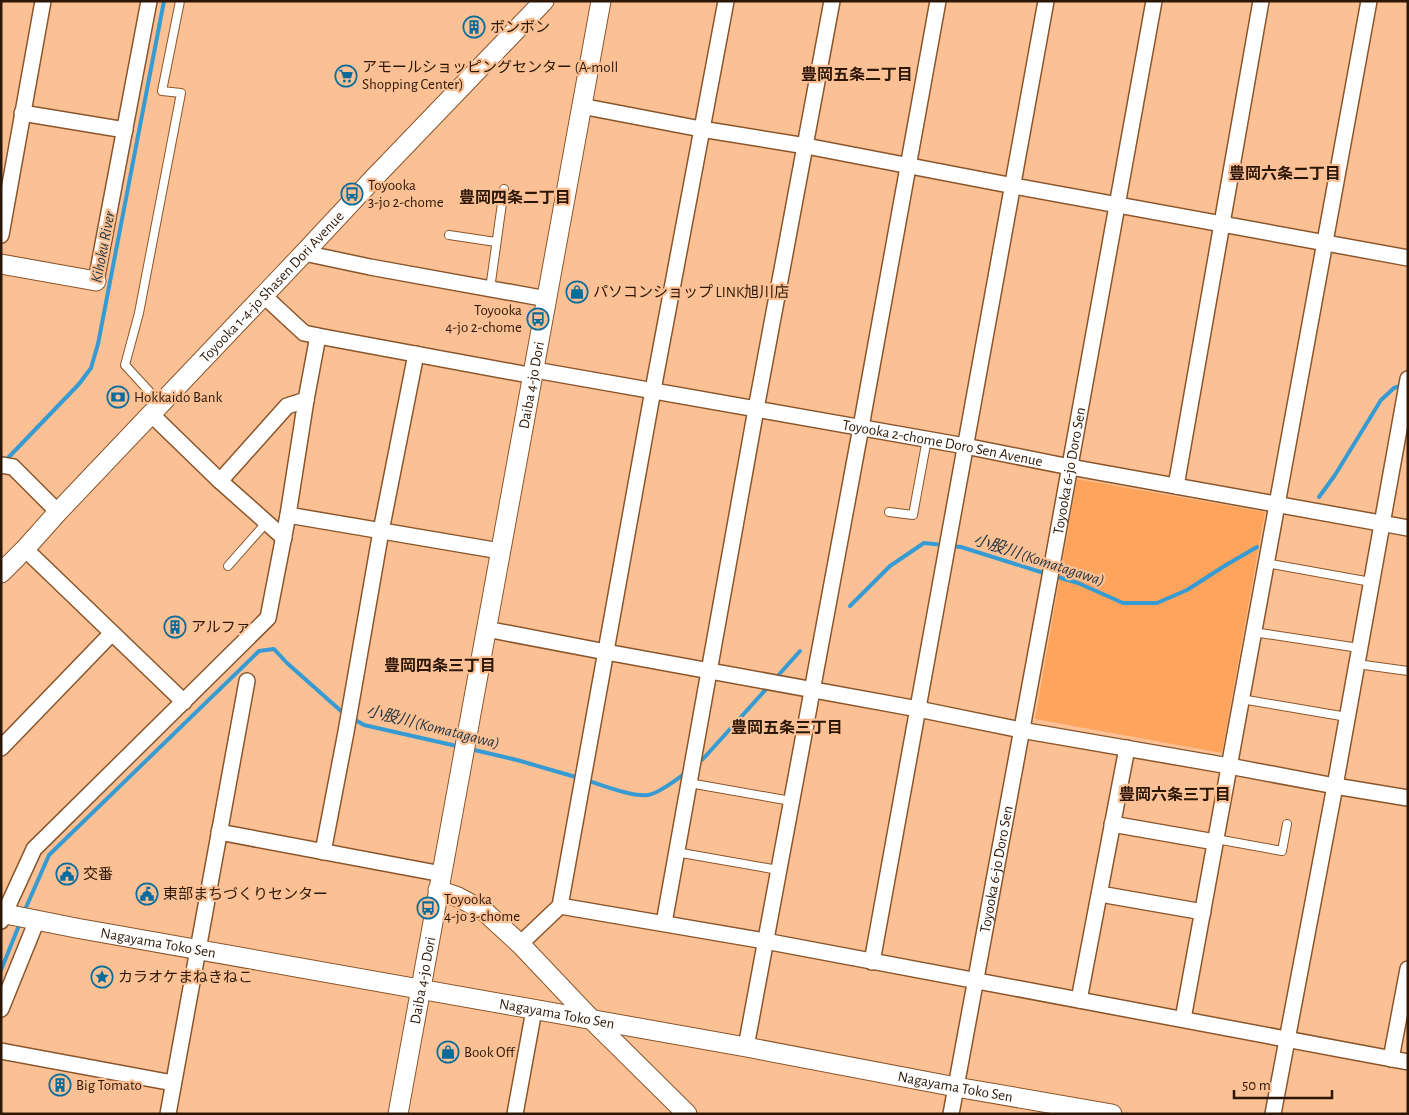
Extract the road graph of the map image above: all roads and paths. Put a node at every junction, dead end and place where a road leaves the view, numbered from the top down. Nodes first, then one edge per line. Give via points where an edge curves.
1 (43, 1) edge
2 (149, 1) edge
3 (180, 1) edge
4 (544, 1) edge
5 (601, 1) edge
6 (726, 1) edge
7 (832, 1) edge
8 (938, 1) edge
9 (1046, 1) edge
10 (1154, 1) edge
11 (1261, 1) edge
12 (1369, 1) edge
13 (582, 106) junction
14 (22, 113) junction
15 (701, 129) junction
16 (125, 130) junction
17 (806, 146) junction
18 (908, 166) junction
19 (1014, 186) junction
20 (504, 189) dead end
21 (4, 199) edge
22 (1116, 204) junction
23 (1221, 224) junction
24 (1, 235) edge
25 (449, 235) dead end
26 (496, 242) junction
27 (1325, 244) junction
28 (304, 253) junction
29 (1408, 258) edge
30 (1, 265) edge
31 (96, 281) joint
32 (490, 288) junction
33 (263, 295) junction
34 (547, 299) junction
35 (311, 335) junction
36 (416, 354) junction
37 (534, 373) junction
38 (1407, 385) edge
39 (653, 390) junction
40 (306, 400) junction
41 (156, 409) junction
42 (756, 409) junction
43 (861, 428) junction
44 (927, 439) junction
45 (965, 446) junction
46 (7, 466) edge
47 (1070, 467) junction
48 (220, 482) junction
49 (1176, 486) junction
50 (1277, 504) junction
51 (58, 512) junction
52 (889, 512) dead end
53 (288, 515) junction
54 (266, 523) junction
55 (1382, 524) junction
56 (1408, 528) edge
57 (381, 531) junction
58 (284, 538) junction
59 (25, 549) junction
60 (500, 551) junction
61 (1266, 563) junction
62 (228, 566) dead end
63 (1, 573) edge
64 (1371, 582) junction
65 (486, 629) junction
66 (1253, 632) junction
67 (112, 633) junction
68 (606, 652) junction
69 (1358, 656) junction
70 (708, 671) junction
71 (1408, 671) edge
72 (247, 681) dead end
73 (811, 689) junction
74 (1241, 699) junction
75 (184, 702) junction
76 (918, 709) junction
77 (1348, 717) junction
78 (1021, 730) junction
79 (1, 748) edge
80 (1127, 748) junction
81 (1228, 766) junction
82 (689, 780) junction
83 (1335, 786) junction
84 (1408, 798) edge
85 (791, 801) junction
86 (1112, 824) junction
87 (1287, 824) dead end
88 (220, 832) junction
89 (1215, 841) junction
90 (323, 852) junction
91 (676, 852) junction
92 (778, 870) junction
93 (440, 882) junction
94 (1100, 894) junction
95 (560, 906) junction
96 (1203, 912) junction
97 (4, 916) edge
98 (33, 919) junction
99 (664, 923) junction
100 (765, 941) junction
101 (520, 944) junction
102 (198, 949) junction
103 (872, 962) junction
104 (1408, 969) edge
105 (975, 980) junction
106 (420, 989) junction
107 (1079, 1000) junction
108 (1, 1009) edge
109 (534, 1010) junction
110 (592, 1020) junction
111 (1184, 1020) junction
112 (1286, 1039) junction
113 (746, 1047) junction
114 (1, 1051) edge
115 (1391, 1059) junction
116 (1408, 1062) edge
117 (173, 1083) junction
118 (956, 1087) junction
119 (168, 1114) edge
120 (398, 1114) edge
121 (515, 1114) edge
122 (687, 1114) edge
123 (951, 1114) edge
124 (1112, 1114) edge
125 (1273, 1114) edge

1 - 14 street
2 - 16 street
3 - 41 lane via 162,91 181,93 125,365
4 - 28 street, Toyooka 1-4-jo Shasen Dori Avenue
5 - 13 street, Daiba 4-jo Dori
6 - 15 street
7 - 17 street
8 - 18 street
9 - 19 street
10 - 22 street, Toyooka 6-jo Doro Sen
11 - 23 street
12 - 27 street
13 - 15 street
13 - 34 street, Daiba 4-jo Dori
14 - 16 street
14 - 21 street
15 - 17 street
15 - 39 street
16 - 31 street
17 - 18 street
17 - 42 street
18 - 19 street
18 - 43 street
19 - 22 street
19 - 45 street
20 - 26 lane
21 - 24 street
22 - 23 street
22 - 47 street, Toyooka 6-jo Doro Sen
23 - 27 street
23 - 49 street
25 - 26 lane
26 - 32 lane
27 - 29 street
27 - 50 street
28 - 32 street
28 - 33 street, Toyooka 1-4-jo Shasen Dori Avenue
30 - 31 street
32 - 34 street
33 - 35 street
33 - 41 street, Toyooka 1-4-jo Shasen Dori Avenue
34 - 37 street, Daiba 4-jo Dori
35 - 36 street, Toyooka 2-chome Doro Sen Avenue
35 - 40 street
36 - 37 street, Toyooka 2-chome Doro Sen Avenue
36 - 57 street
37 - 39 street, Toyooka 2-chome Doro Sen Avenue
37 - 60 street, Daiba 4-jo Dori
38 - 55 street
39 - 42 street, Toyooka 2-chome Doro Sen Avenue
39 - 68 street
40 - 48 street via 287,406
40 - 53 street
41 - 48 street
41 - 51 street, Toyooka 1-4-jo Shasen Dori Avenue
42 - 43 street, Toyooka 2-chome Doro Sen Avenue
42 - 70 street
43 - 44 street, Toyooka 2-chome Doro Sen Avenue
43 - 73 street
44 - 45 street, Toyooka 2-chome Doro Sen Avenue
44 - 52 lane via 913,516
45 - 47 street, Toyooka 2-chome Doro Sen Avenue
45 - 76 street
46 - 51 street
47 - 49 street, Toyooka 2-chome Doro Sen Avenue
47 - 78 street, Toyooka 6-jo Doro Sen
48 - 54 street
49 - 50 street, Toyooka 2-chome Doro Sen Avenue
50 - 55 street, Toyooka 2-chome Doro Sen Avenue
50 - 61 street
51 - 59 street, Toyooka 1-4-jo Shasen Dori Avenue
53 - 57 street
53 - 58 street
54 - 58 street
54 - 62 lane
55 - 56 street, Toyooka 2-chome Doro Sen Avenue
55 - 64 street
57 - 60 street
57 - 90 street
58 - 75 street via 268,618
59 - 63 street, Toyooka 1-4-jo Shasen Dori Avenue
59 - 67 street
60 - 65 street, Daiba 4-jo Dori
61 - 64 lane
61 - 66 street
64 - 69 street
65 - 68 street
65 - 93 street, Daiba 4-jo Dori
66 - 69 lane
66 - 74 street
67 - 75 street
67 - 79 street
68 - 70 street
68 - 95 street
69 - 71 lane
69 - 77 street
70 - 73 street
70 - 82 street
72 - 88 street
73 - 76 street
73 - 85 street
74 - 77 lane
74 - 81 street
75 - 97 street via 34,849
76 - 78 street
76 - 103 street
77 - 83 street
78 - 80 street
78 - 105 street, Toyooka 6-jo Doro Sen
80 - 81 street
80 - 86 street
81 - 83 street
81 - 89 street
82 - 85 lane
82 - 91 street
83 - 84 street
83 - 112 street
85 - 92 street
86 - 89 street
86 - 94 street
87 - 89 lane via 1282,851
88 - 90 street
88 - 102 street
89 - 96 street
90 - 93 street
91 - 92 lane
91 - 99 street
92 - 100 street
93 - 101 street via 458,897 484,911
93 - 106 street, Daiba 4-jo Dori
94 - 96 street
94 - 107 street
95 - 99 street
95 - 101 street
96 - 111 street
97 - 98 street, Nagayama Toko Sen
98 - 102 street, Nagayama Toko Sen
98 - 108 street
99 - 100 street
100 - 103 street
100 - 113 street
101 - 110 street
102 - 106 street, Nagayama Toko Sen
102 - 117 street
103 - 105 street
104 - 115 street
105 - 107 street
105 - 118 street, Toyooka 6-jo Doro Sen
106 - 109 street, Nagayama Toko Sen
106 - 120 street, Daiba 4-jo Dori
107 - 111 street
109 - 110 street, Nagayama Toko Sen
109 - 121 street
110 - 113 street, Nagayama Toko Sen
110 - 122 street
111 - 112 street
112 - 115 street
112 - 125 street
113 - 118 street, Nagayama Toko Sen
114 - 117 street
115 - 116 street
117 - 119 street
118 - 123 street, Toyooka 6-jo Doro Sen
118 - 124 street, Nagayama Toko Sen

